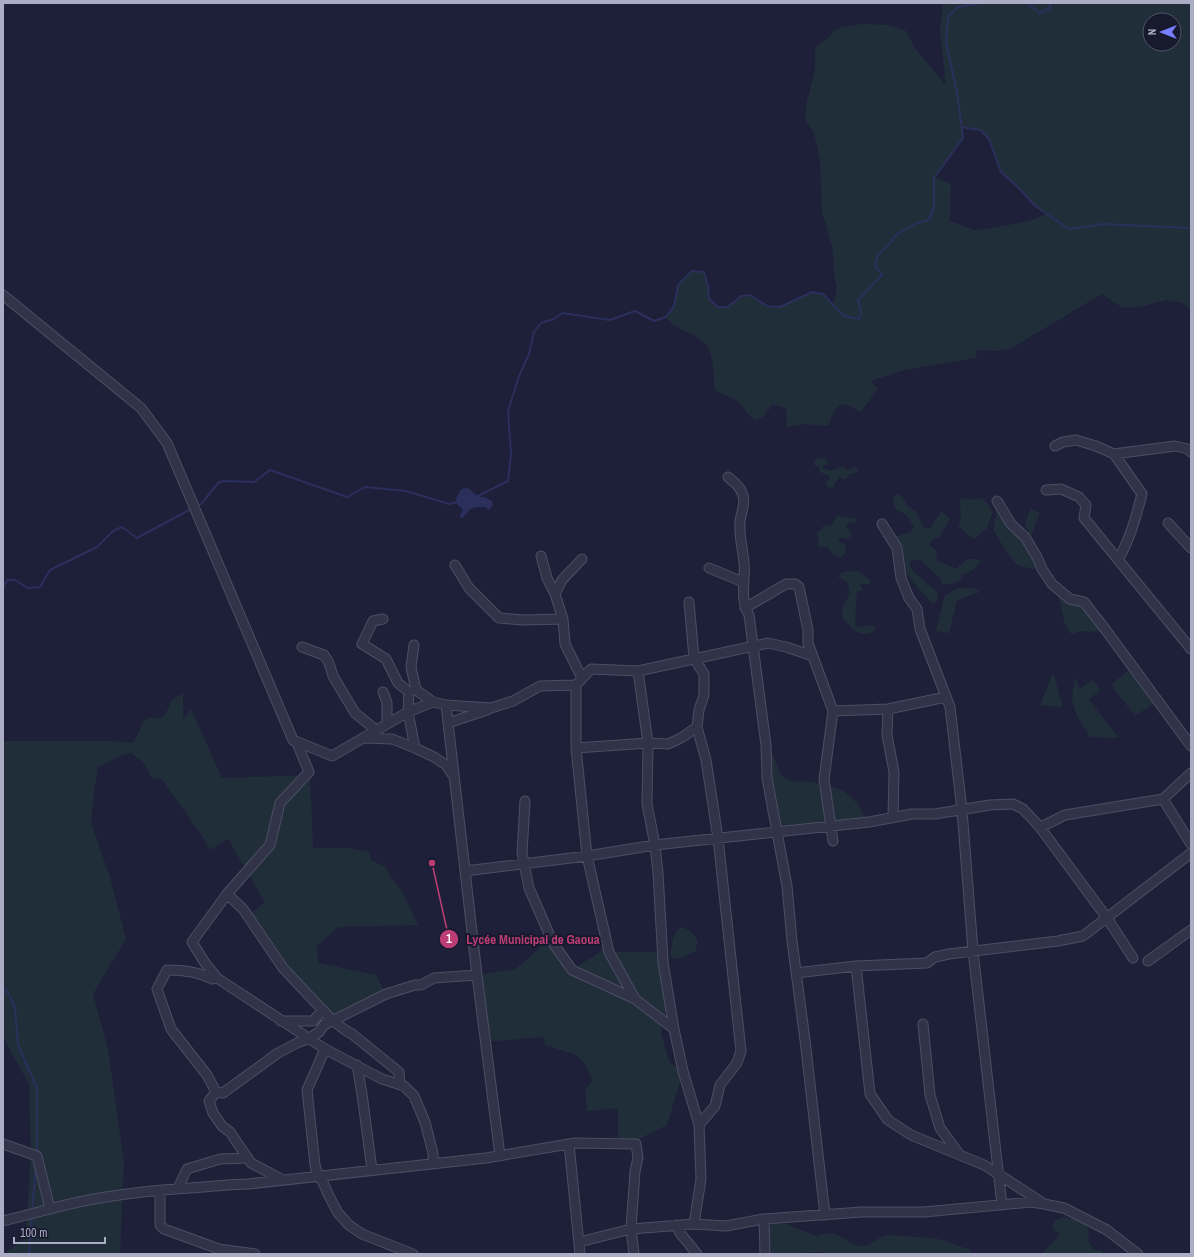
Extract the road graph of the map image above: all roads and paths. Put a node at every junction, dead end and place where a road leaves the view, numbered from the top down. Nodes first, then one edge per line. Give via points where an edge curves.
1 (3, 294) edge
2 (1055, 446) dead end
3 (1191, 452) edge
4 (1114, 454) junction
5 (728, 477) dead end
6 (1046, 490) dead end
7 (997, 501) dead end
8 (1168, 523) dead end
9 (882, 524) dead end
10 (1191, 548) edge
11 (541, 556) dead end
12 (582, 559) dead end
13 (1118, 560) junction
14 (455, 565) dead end
15 (709, 568) dead end
16 (743, 582) junction
17 (555, 594) junction
18 (689, 602) dead end
19 (745, 608) junction
20 (383, 619) dead end
21 (563, 619) junction
22 (414, 645) dead end
23 (752, 646) junction
24 (302, 647) dead end
25 (1191, 647) edge
26 (813, 656) junction
27 (694, 658) junction
28 (638, 671) junction
29 (579, 681) junction
30 (383, 692) dead end
31 (946, 697) junction
32 (433, 702) junction
33 (446, 705) junction
34 (491, 708) junction
35 (888, 709) junction
36 (833, 711) junction
37 (408, 712) junction
38 (387, 724) junction
39 (448, 724) junction
40 (697, 727) junction
41 (376, 730) junction
42 (363, 738) junction
43 (293, 740) junction
44 (648, 743) junction
45 (1191, 746) edge
46 (415, 748) junction
47 (576, 748) junction
48 (1191, 773) edge
49 (454, 777) junction
50 (1162, 799) junction
51 (525, 801) dead end
52 (962, 810) junction
53 (893, 817) junction
54 (851, 824) junction
55 (830, 826) junction
56 (1039, 826) junction
57 (778, 832) junction
58 (718, 838) junction
59 (1191, 844) edge
60 (655, 845) junction
61 (1191, 853) edge
62 (587, 856) junction
63 (525, 864) junction
64 (465, 871) junction
65 (227, 894) junction
66 (1107, 918) junction
67 (1191, 930) edge
68 (973, 951) junction
69 (1133, 958) dead end
70 (1148, 961) dead end
71 (856, 966) junction
72 (796, 973) junction
73 (477, 975) junction
74 (217, 978) junction
75 (635, 999) junction
76 (323, 1010) junction
77 (332, 1020) junction
78 (281, 1021) junction
79 (923, 1024) dead end
80 (674, 1029) junction
81 (308, 1039) junction
82 (325, 1049) junction
83 (357, 1065) junction
84 (400, 1085) junction
85 (216, 1092) junction
86 (699, 1125) junction
87 (569, 1144) junction
88 (4, 1146) edge
89 (959, 1154) junction
90 (500, 1156) junction
91 (248, 1158) junction
92 (433, 1164) junction
93 (372, 1170) junction
94 (999, 1175) junction
95 (318, 1176) junction
96 (283, 1180) junction
97 (178, 1188) junction
98 (160, 1190) junction
99 (1044, 1204) junction
100 (1002, 1205) junction
101 (50, 1209) junction
102 (825, 1215) junction
103 (764, 1219) junction
104 (3, 1221) edge
105 (694, 1224) junction
106 (677, 1225) junction
107 (631, 1229) junction
108 (579, 1242) junction
109 (255, 1254) edge
110 (413, 1254) edge
111 (580, 1254) edge
112 (634, 1254) edge
113 (697, 1254) edge
114 (765, 1254) edge
115 (1138, 1254) edge

1 - 43 street via 141,408 167,443
2 - 4 street via 1076,440
3 - 4 street via 1175,446
4 - 13 street via 1142,494 1127,545
5 - 16 street via 740,488 744,496 740,522 740,542 745,571
6 - 13 street via 1068,491 1083,501 1086,505 1084,518
7 - 45 street via 1011,524 1025,537 1052,584 1070,599 1084,602
8 - 10 street
9 - 31 street via 897,548 901,578 909,598 917,609 920,629
11 - 17 street
12 - 17 street via 562,580
13 - 25 street
14 - 21 street via 469,588 499,618
15 - 16 street
16 - 19 street
17 - 21 street
18 - 27 street
19 - 23 street via 749,615
19 - 26 street via 786,584 795,584 801,592 808,643
20 - 37 street via 373,622 362,644 386,659 398,683 409,692
21 - 29 street via 565,644
22 - 32 street via 411,667 416,690
23 - 26 street via 768,643
23 - 27 street
23 - 57 street via 766,745 767,778
24 - 41 street via 324,654 333,676 355,713
26 - 36 street
27 - 28 street
27 - 40 street via 704,674 704,695 698,710
28 - 29 street via 591,669
28 - 44 street
29 - 34 street via 540,686 513,701
29 - 47 street
30 - 38 street via 387,703
31 - 35 street
31 - 52 street via 950,707
32 - 33 street
32 - 37 street
33 - 34 street
33 - 39 street
34 - 39 street
35 - 36 street
35 - 53 street via 887,735 894,772
36 - 55 street via 824,779
37 - 38 street
37 - 46 street
38 - 41 street
39 - 49 street
40 - 44 street via 668,744
40 - 58 street via 706,760
41 - 42 street
42 - 43 street via 332,756
42 - 46 street via 392,739
43 - 65 street via 297,743 309,772 280,803 270,845
44 - 47 street
44 - 60 street via 647,804
46 - 49 street via 434,756 446,765
47 - 62 street
48 - 50 street
49 - 64 street
50 - 56 street via 1065,816
50 - 59 street
51 - 63 street via 522,853
52 - 53 street
52 - 56 street via 1013,804 1023,809
52 - 68 street
53 - 54 street
54 - 55 street
54 - 55 street via 842,830 833,842
55 - 57 street
56 - 66 street
57 - 58 street
57 - 72 street via 787,886
58 - 60 street
58 - 86 street via 741,1051 737,1063 720,1085 715,1106
60 - 62 street
60 - 80 street via 662,952
61 - 66 street
62 - 63 street
62 - 75 street via 609,952
63 - 64 street
63 - 75 street via 529,888 553,944 572,970
64 - 73 street
65 - 74 street via 192,942
65 - 76 street via 243,909 283,968
66 - 68 street via 1083,936
66 - 69 street
67 - 70 street
68 - 71 street via 935,957 927,963
68 - 94 street
71 - 72 street
71 - 89 street via 870,1094 888,1120 911,1135
72 - 102 street
73 - 77 street via 434,978 421,985 386,994
73 - 90 street
74 - 78 street
74 - 85 street via 167,970 157,989 171,1030 207,1075
75 - 80 street
76 - 77 street
76 - 78 street via 313,1021
77 - 81 street
77 - 84 street via 399,1072
78 - 81 street
79 - 89 street via 930,1095 940,1128
80 - 86 street via 683,1072
81 - 82 street
81 - 85 street via 278,1053 223,1093
82 - 83 street
82 - 95 street via 307,1090
83 - 84 street via 382,1079
83 - 93 street
84 - 92 street via 414,1096 420,1108 434,1153
85 - 91 street via 209,1101 213,1113
86 - 105 street via 701,1179
87 - 90 street
87 - 107 street via 636,1144 638,1158
87 - 108 street
88 - 101 street via 37,1156
89 - 94 street
90 - 92 street
91 - 96 street via 251,1163
91 - 97 street via 220,1159 186,1169
92 - 93 street
93 - 95 street
94 - 99 street
94 - 100 street
95 - 96 street
95 - 110 street via 338,1213 349,1225 362,1234
96 - 97 street
97 - 98 street
98 - 101 street via 96,1198
98 - 109 street via 160,1225 164,1229 219,1249
99 - 100 street via 1031,1202
99 - 115 street via 1064,1208 1107,1230
100 - 102 street via 924,1212
101 - 104 street
102 - 103 street
103 - 105 street via 726,1226
103 - 114 street
105 - 106 street
106 - 107 street
106 - 113 street via 680,1233
107 - 108 street
107 - 112 street
108 - 111 street

